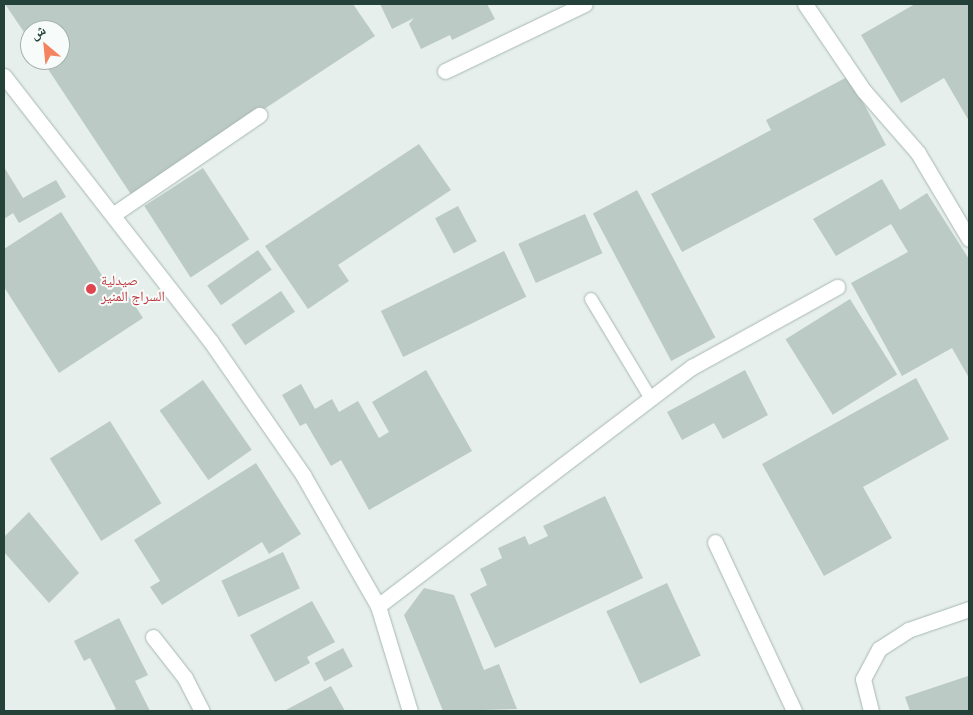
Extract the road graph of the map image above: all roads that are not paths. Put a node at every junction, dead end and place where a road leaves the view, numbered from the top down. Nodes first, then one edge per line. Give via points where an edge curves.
1 (585, 4) edge
2 (806, 4) edge
3 (445, 71) dead end
4 (4, 76) edge
5 (259, 115) dead end
6 (114, 214) junction
7 (969, 239) edge
8 (837, 286) dead end
9 (591, 299) dead end
10 (650, 398) junction
11 (716, 542) dead end
12 (378, 606) junction
13 (969, 609) edge
14 (153, 637) dead end
15 (202, 711) edge
16 (410, 711) edge
17 (794, 711) edge
18 (871, 711) edge

1 - 3 street
2 - 7 street via 864,91 918,152
4 - 6 street
5 - 6 street
6 - 12 street via 303,475
8 - 10 street via 692,367
9 - 10 lane
10 - 12 street
11 - 17 street
12 - 16 street
13 - 18 street via 908,630 879,648 864,679
14 - 15 street via 185,678

